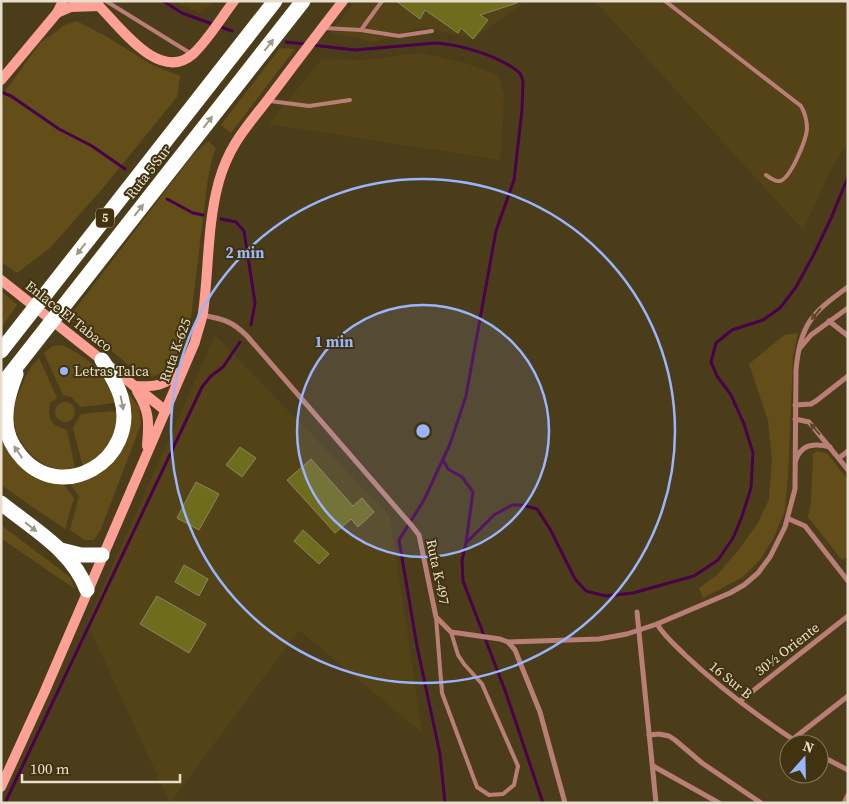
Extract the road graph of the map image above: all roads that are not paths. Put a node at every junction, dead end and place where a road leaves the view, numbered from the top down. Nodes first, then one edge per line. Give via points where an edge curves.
1 (63, 1) edge
2 (234, 1) edge
3 (274, 1) edge
4 (303, 1) edge
5 (343, 1) edge
6 (382, 1) edge
7 (665, 1) edge
8 (100, 3) edge
9 (58, 13) junction
10 (322, 28) junction
11 (361, 30) junction
12 (432, 31) dead end
13 (192, 54) junction
14 (1, 80) edge
15 (267, 100) junction
16 (350, 100) dead end
17 (766, 175) dead end
18 (1, 280) edge
19 (848, 288) edge
20 (848, 308) edge
21 (202, 315) junction
22 (829, 321) junction
23 (848, 336) edge
24 (7, 342) edge
25 (1, 351) edge
26 (798, 351) junction
27 (23, 358) junction
28 (102, 360) junction
29 (184, 369) junction
30 (848, 376) edge
31 (1, 386) edge
32 (134, 386) junction
33 (795, 405) junction
34 (166, 411) junction
35 (795, 420) junction
36 (830, 447) junction
37 (848, 451) edge
38 (146, 456) junction
39 (839, 458) junction
40 (795, 463) junction
41 (848, 470) edge
42 (1, 503) edge
43 (788, 519) junction
44 (61, 550) junction
45 (102, 555) junction
46 (848, 581) edge
47 (87, 590) junction
48 (636, 612) dead end
49 (848, 616) edge
50 (436, 617) junction
51 (657, 624) junction
52 (638, 630) junction
53 (451, 632) junction
54 (508, 642) junction
55 (848, 696) edge
56 (740, 701) junction
57 (785, 734) edge
58 (799, 734) edge
59 (650, 735) junction
60 (829, 760) edge
61 (653, 766) junction
62 (848, 770) edge
63 (1, 787) edge
64 (848, 795) edge
65 (565, 803) edge
66 (656, 803) edge
67 (719, 803) edge
68 (761, 803) edge
69 (844, 803) edge

1 - 9 main road
2 - 13 main road
3 -> 24 highway, Ruta 5 Sur / 5
27 -> 4 highway, Ruta 5 Sur / 5
5 - 10 main road, Ruta K-625
6 - 11 lane
7 - 17 lane via 801,106 805,113 805,141 783,180
8 - 9 main road via 76,6
8 - 13 lane
8 - 13 main road via 142,51 153,58 177,62
9 - 14 main road
10 - 11 lane
10 - 15 main road, Ruta K-625
11 - 12 lane via 398,36
15 - 16 lane via 309,106
15 - 21 main road, Ruta K-625 via 241,132 219,180
18 - 28 main road, Enlace El Tabaco
19 -> 26 street via 816,312 808,323
20 - 22 street
21 - 29 main road, Ruta K-625
21 - 50 street, Ruta K-497 via 237,325 402,513 419,535
22 - 23 street
22 - 26 street
24 - 25 highway, Ruta 5 Sur / 5
26 - 33 street
28 -> 27 highway via 121,396 122,436 100,465 83,474 66,477 49,475 28,464 16,451 8,434 6,408
27 - 31 highway, Ruta 5 Sur / 5
28 - 32 main road, Enlace El Tabaco
29 - 32 main road via 163,385
29 - 34 main road, Ruta K-625
30 - 33 street via 811,404
32 - 34 main road, Enlace El Tabaco
32 - 38 main road via 149,415
33 - 35 street
34 - 38 main road, Ruta K-625
36 -> 35 street via 809,422
35 - 40 street
36 - 39 street
36 - 40 street via 814,444 806,447
37 - 39 street
38 - 45 main road, Ruta K-625
39 - 41 street
40 - 43 street via 795,489
42 -> 44 highway
43 - 46 street via 805,526
43 - 51 street via 770,557 744,585
44 - 45 highway via 81,555
44 - 47 highway via 76,568
45 - 47 main road, Ruta K-625
47 - 63 main road, Ruta K-625
48 - 52 street
49 - 56 street, 30½ Oriente
50 - 53 street, Ruta K-497
50 - 53 lane via 442,693 477,787 489,795 503,794 514,785 518,766 482,684 458,655
51 - 52 street
51 - 56 street, 16 Sur B via 663,634 697,666
52 - 54 street via 599,639
52 - 59 street
53 - 54 street
54 - 65 street via 515,650 540,712
55 - 58 street
56 - 57 street, 16 Sur B
59 - 61 street
59 - 68 street via 664,735 675,740 702,763
60 - 62 street
61 - 66 street
61 - 67 street
64 - 69 street

